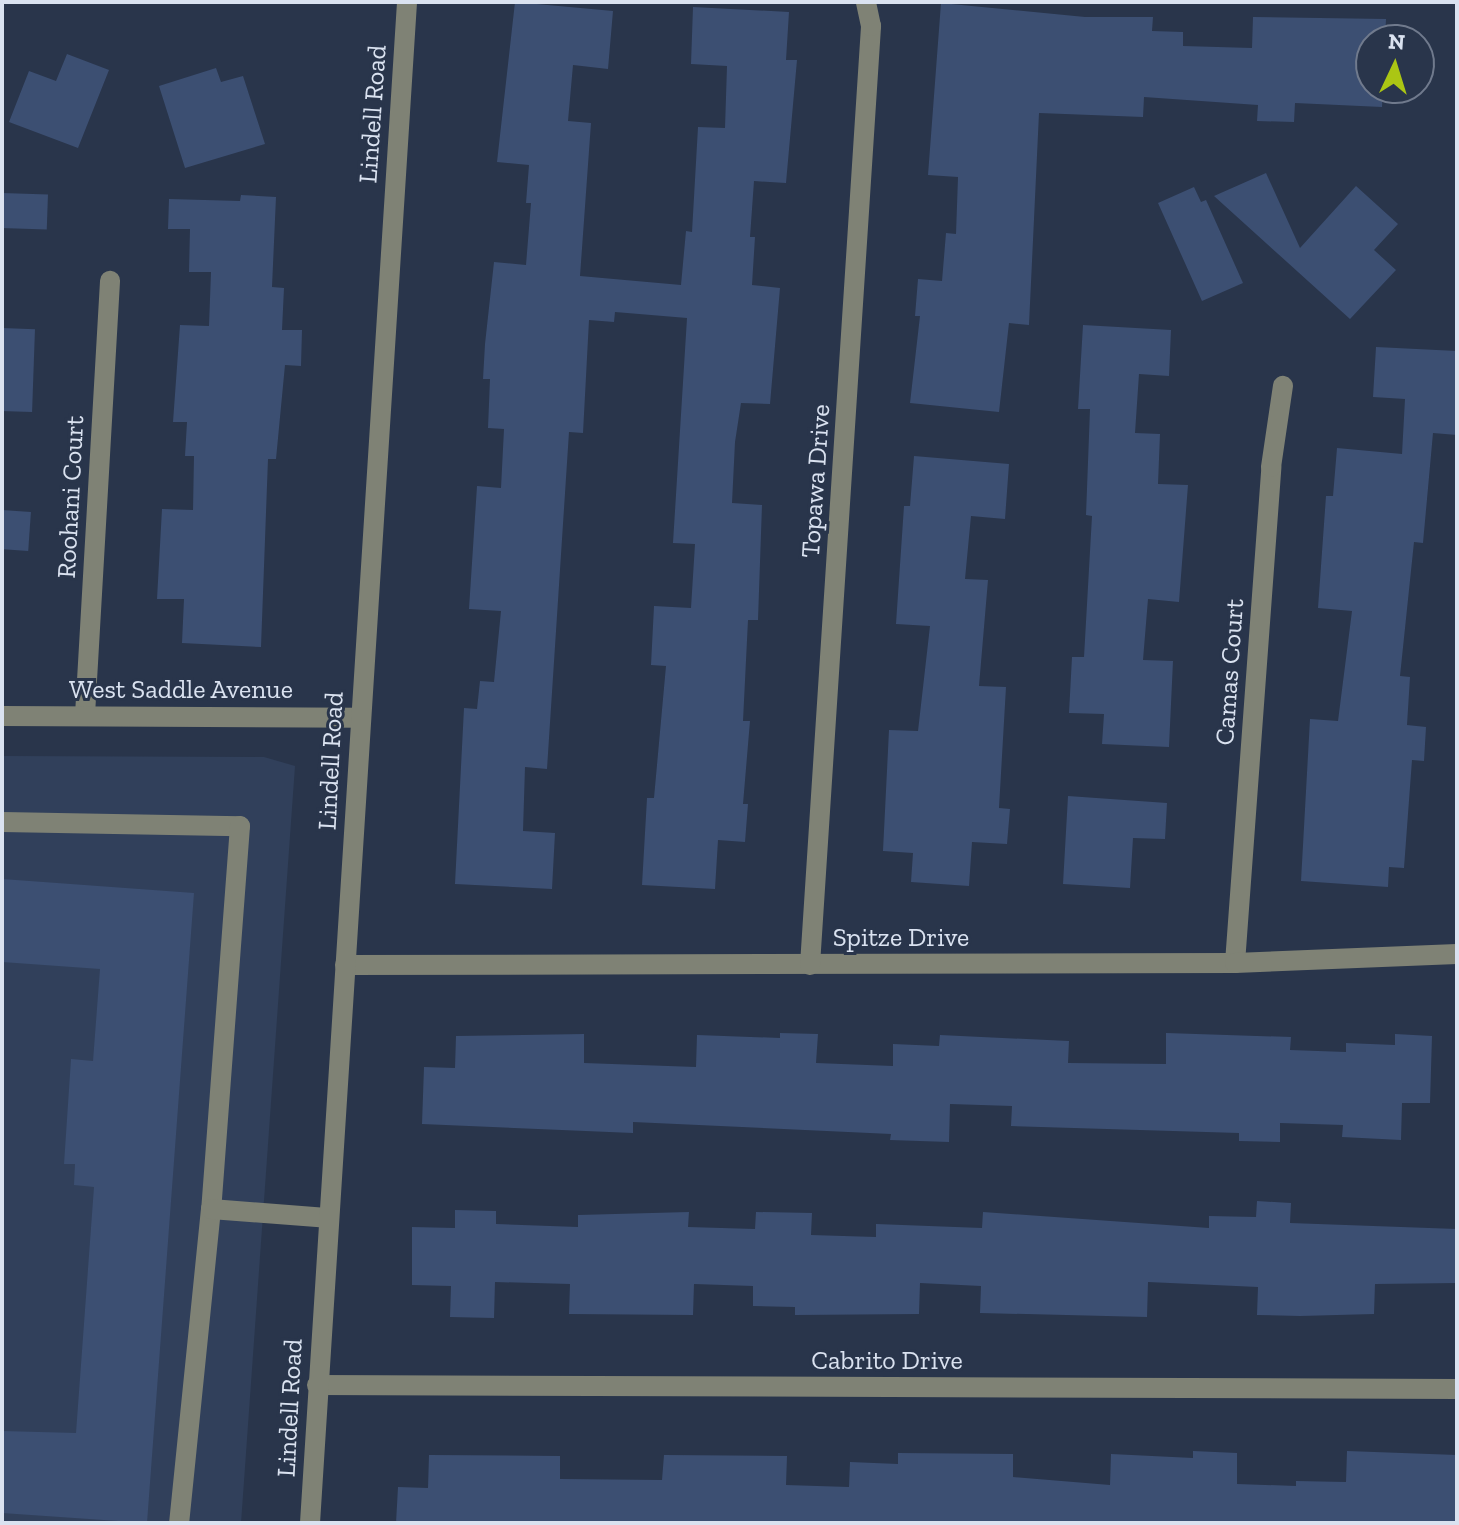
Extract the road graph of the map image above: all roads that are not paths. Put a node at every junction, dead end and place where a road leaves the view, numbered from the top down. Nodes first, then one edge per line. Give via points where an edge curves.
1 (407, 2) edge
2 (866, 2) edge
3 (110, 281) dead end
4 (1283, 386) dead end
5 (85, 715) junction
6 (2, 716) edge
7 (360, 718) junction
8 (2, 822) edge
9 (1457, 954) edge
10 (1235, 963) junction
11 (345, 965) junction
12 (810, 965) junction
13 (211, 1209) junction
14 (327, 1218) junction
15 (317, 1385) junction
16 (1457, 1389) edge
17 (179, 1523) edge
18 (310, 1523) edge

1 - 7 street, Lindell Road
2 - 12 street, Topawa Drive via 871,26
3 - 5 street, Roohani Court
4 - 10 street, Camas Court via 1271,467
5 - 6 street, West Saddle Avenue
5 - 7 street, West Saddle Avenue
7 - 11 street, Lindell Road
8 - 13 street via 240,826
9 - 10 street, Spitze Drive
10 - 12 street, Spitze Drive
11 - 12 street, Spitze Drive
11 - 14 street, Lindell Road
13 - 14 street
13 - 17 street
14 - 15 street, Lindell Road
15 - 16 street, Cabrito Drive
15 - 18 street, Lindell Road

